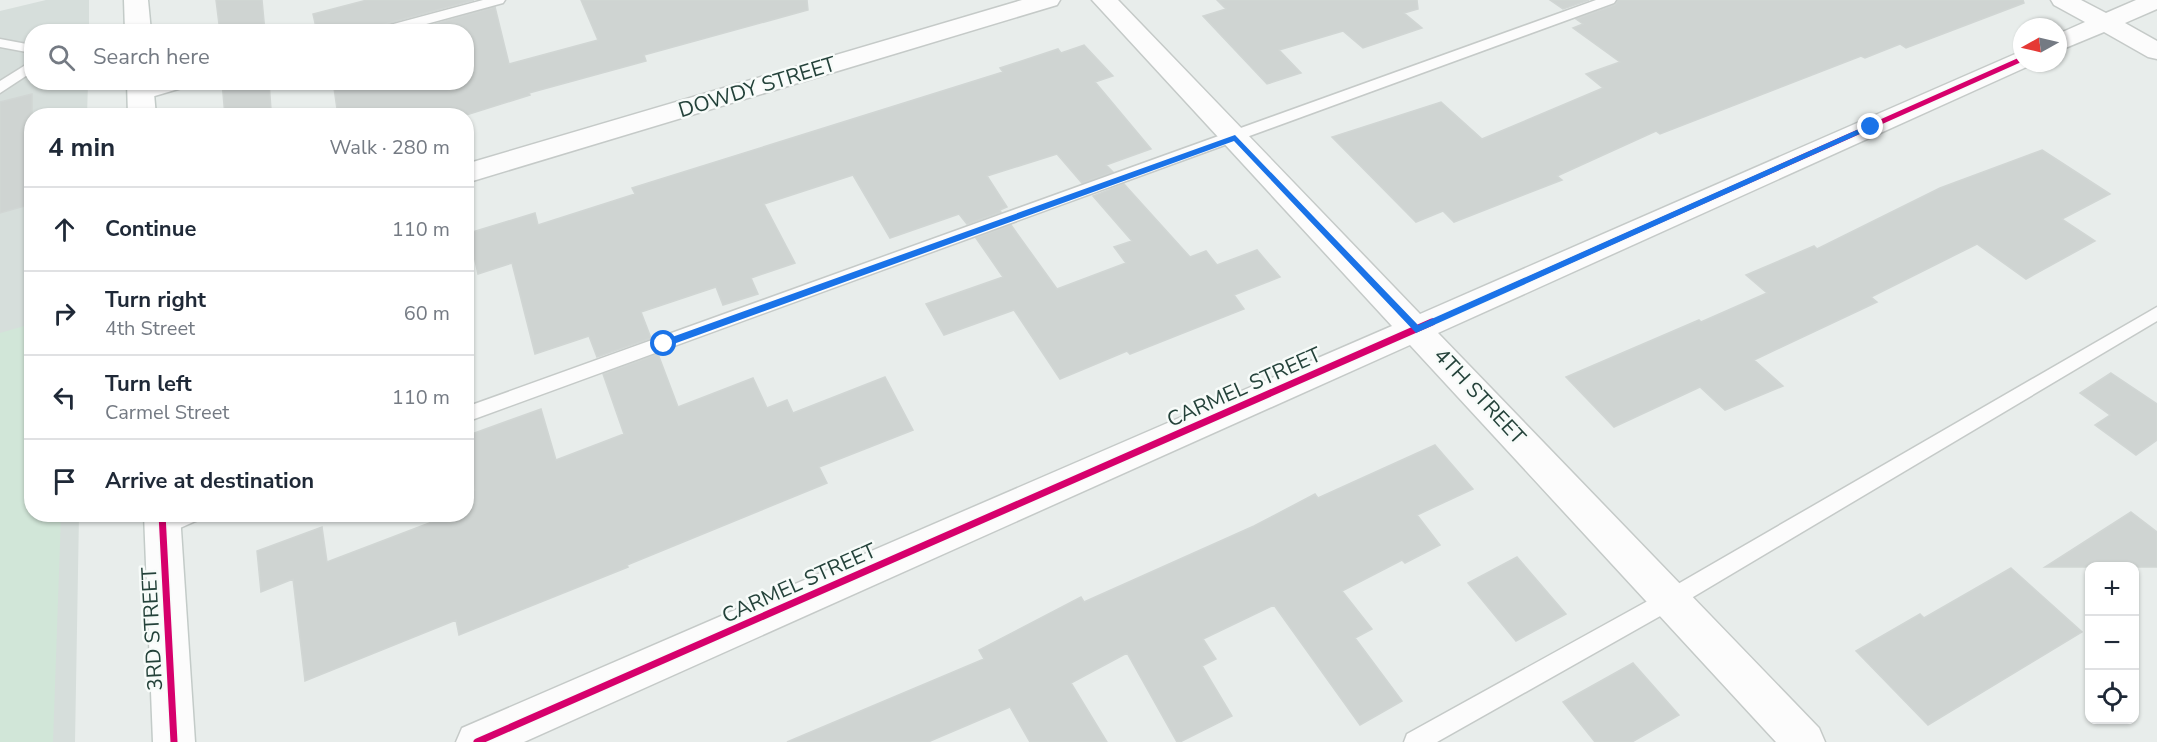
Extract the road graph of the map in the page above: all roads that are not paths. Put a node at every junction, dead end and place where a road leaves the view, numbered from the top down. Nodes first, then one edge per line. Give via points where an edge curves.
1 (136, 0) edge
2 (498, 0) edge
3 (1048, 0) edge
4 (1104, 0) edge
5 (1609, 0) edge
6 (2063, 0) edge
7 (2157, 0) edge
8 (2104, 23) junction
9 (138, 24) edge
10 (410, 24) edge
11 (2067, 39) edge
12 (0, 43) edge
13 (24, 48) edge
14 (2157, 51) edge
15 (2013, 63) edge
16 (24, 71) edge
17 (0, 88) edge
18 (164, 90) edge
19 (141, 98) edge
20 (1235, 137) junction
21 (474, 172) edge
22 (2157, 313) edge
23 (1416, 329) junction
24 (474, 412) edge
25 (172, 522) edge
26 (1671, 599) junction
27 (174, 742) edge
28 (477, 742) edge
29 (1415, 742) edge
30 (1804, 742) edge

1 - 9 street
2 - 10 lane
3 - 21 street, DOWDY STREET
4 - 20 street, 4TH STREET
5 - 20 lane
6 - 8 street
7 - 8 street
8 - 11 street
8 - 14 street
12 - 13 lane
15 - 23 street, CARMEL STREET
16 - 17 lane
18 - 19 lane
20 - 23 street, 4TH STREET
20 - 24 lane
22 - 26 lane
23 - 26 street, 4TH STREET
23 - 28 street, CARMEL STREET
25 - 27 street, 3RD STREET
26 - 29 lane
26 - 30 street, 4TH STREET

